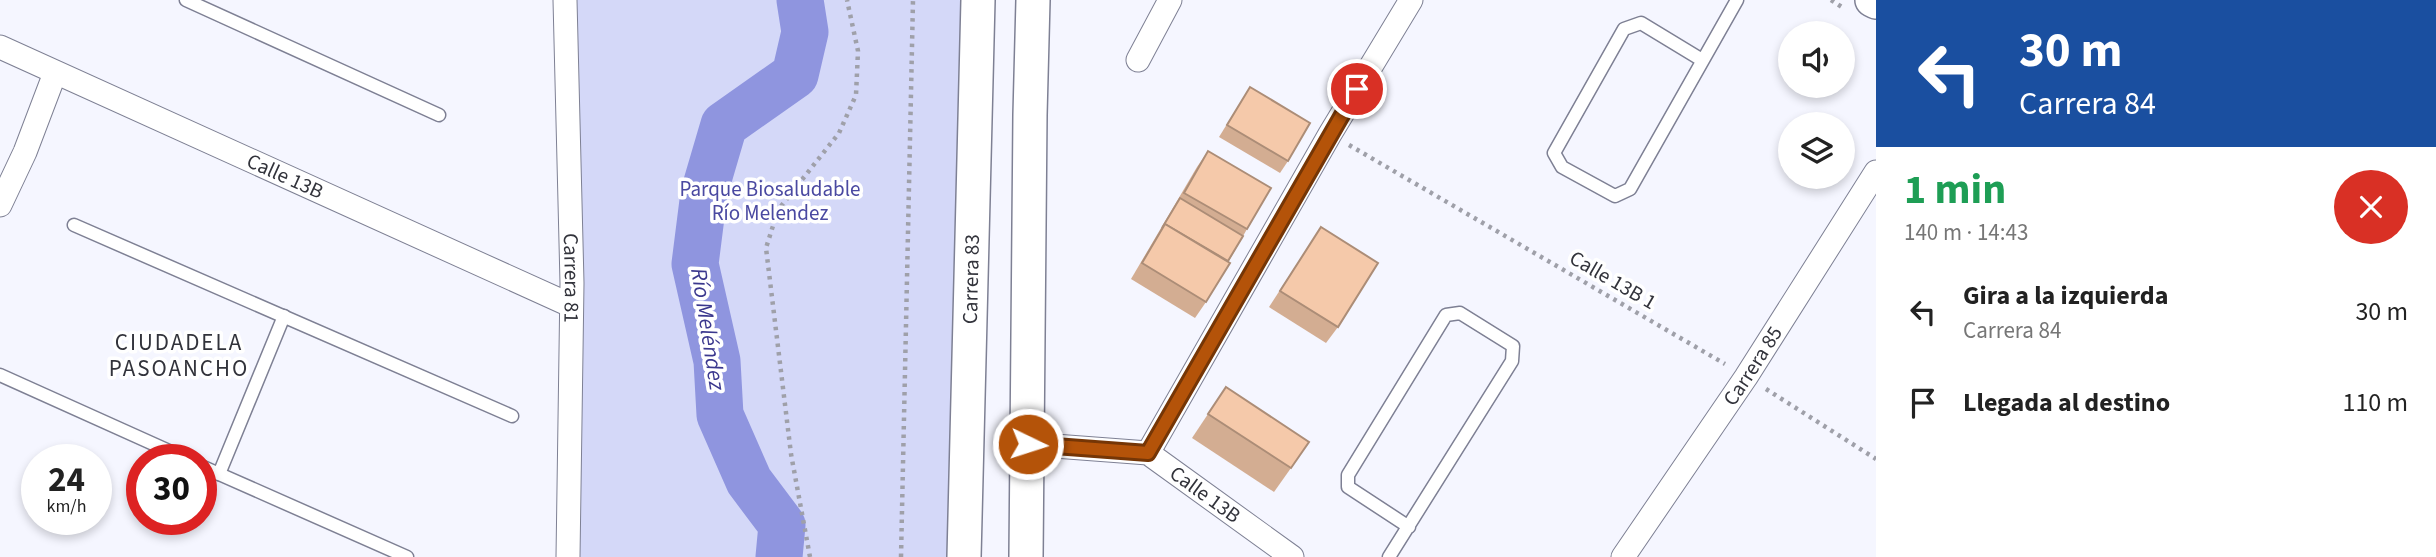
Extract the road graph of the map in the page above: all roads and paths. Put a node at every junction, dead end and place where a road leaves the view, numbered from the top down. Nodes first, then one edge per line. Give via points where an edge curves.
1 (186, 0) edge
2 (565, 0) edge
3 (847, 0) edge
4 (913, 0) edge
5 (978, 0) edge
6 (1033, 0) edge
7 (1170, 0) edge
8 (1411, 0) edge
9 (1737, 0) edge
10 (0, 47) edge
11 (1138, 60) dead end
12 (1702, 60) junction
13 (55, 73) junction
14 (439, 115) dead end
15 (1330, 134) junction
16 (1876, 172) edge
17 (0, 205) edge
18 (74, 225) dead end
19 (570, 306) junction
20 (284, 316) junction
21 (0, 375) edge
22 (1746, 377) junction
23 (512, 416) dead end
24 (153, 444) edge
25 (1028, 444) junction
26 (1148, 453) junction
27 (1876, 459) edge
28 (219, 474) joint
29 (1409, 527) junction
30 (407, 557) edge
31 (568, 557) edge
32 (810, 557) edge
33 (901, 557) edge
34 (964, 557) edge
35 (1027, 557) edge
36 (1293, 557) edge
37 (1388, 557) edge
38 (1623, 557) edge

1 - 14 lane
2 - 19 street, Carrera 81
3 - 32 path via 858,51 856,95 839,132 778,210 766,248 791,454
4 - 33 path
5 - 34 street, Carrera 83
6 - 25 street
7 - 11 street
8 - 15 street
9 - 12 lane
10 - 13 street, Calle 13B
12 - 12 lane via 1641,23 1624,29 1554,153 1562,167 1615,196 1630,189
13 - 17 street
13 - 19 street, Calle 13B
15 - 22 path, Calle 13B 1
15 - 26 street
16 - 22 street, Carrera 85
18 - 20 lane
19 - 31 street, Carrera 81
20 - 23 lane
20 - 28 lane
21 - 24 lane
22 - 27 path, Calle 13B 1
22 - 38 street, Carrera 85
25 - 26 street, Calle 13B
25 - 35 street
26 - 36 street, Calle 13B
28 - 30 lane
29 - 29 lane via 1512,361 1513,346 1460,313 1446,315 1348,475 1348,487
29 - 37 lane

